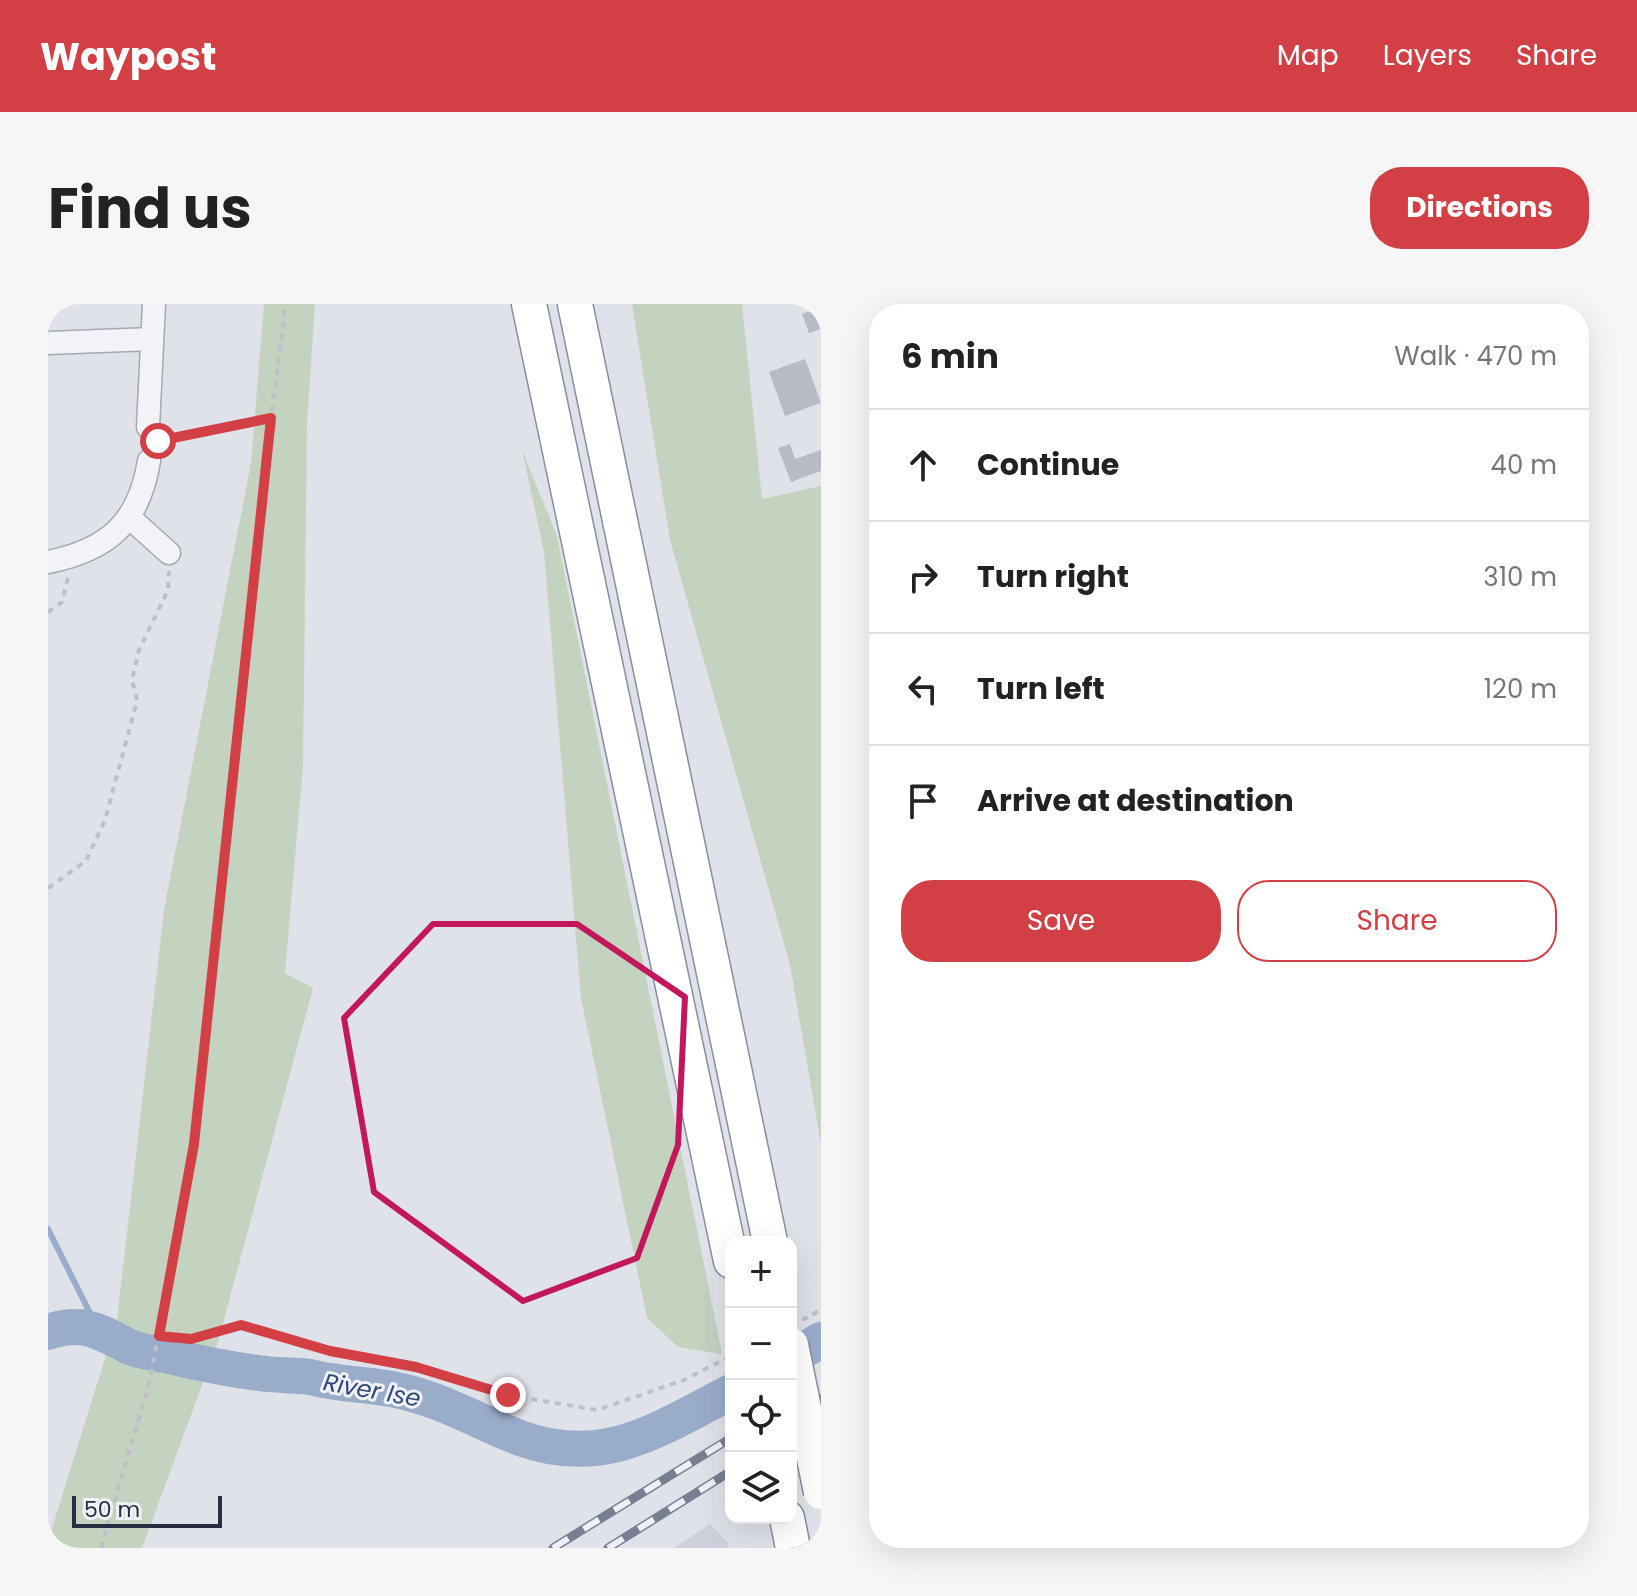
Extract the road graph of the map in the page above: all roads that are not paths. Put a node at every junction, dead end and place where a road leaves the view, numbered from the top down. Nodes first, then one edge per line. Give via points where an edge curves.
1 (154, 304) edge
2 (529, 304) edge
3 (575, 304) edge
4 (152, 339) junction
5 (48, 343) edge
6 (130, 518) junction
7 (169, 553) road end
8 (48, 562) edge
9 (726, 1236) edge
10 (769, 1236) edge
11 (797, 1374) edge
12 (821, 1492) edge
13 (788, 1524) edge
14 (793, 1548) edge

1 - 4 street
2 - 9 highway
3 - 10 highway
4 - 5 street
4 - 6 street via 152,443 145,487
6 - 7 street
6 - 8 street via 113,535 74,557
11 - 12 highway, bridge
13 - 14 highway

